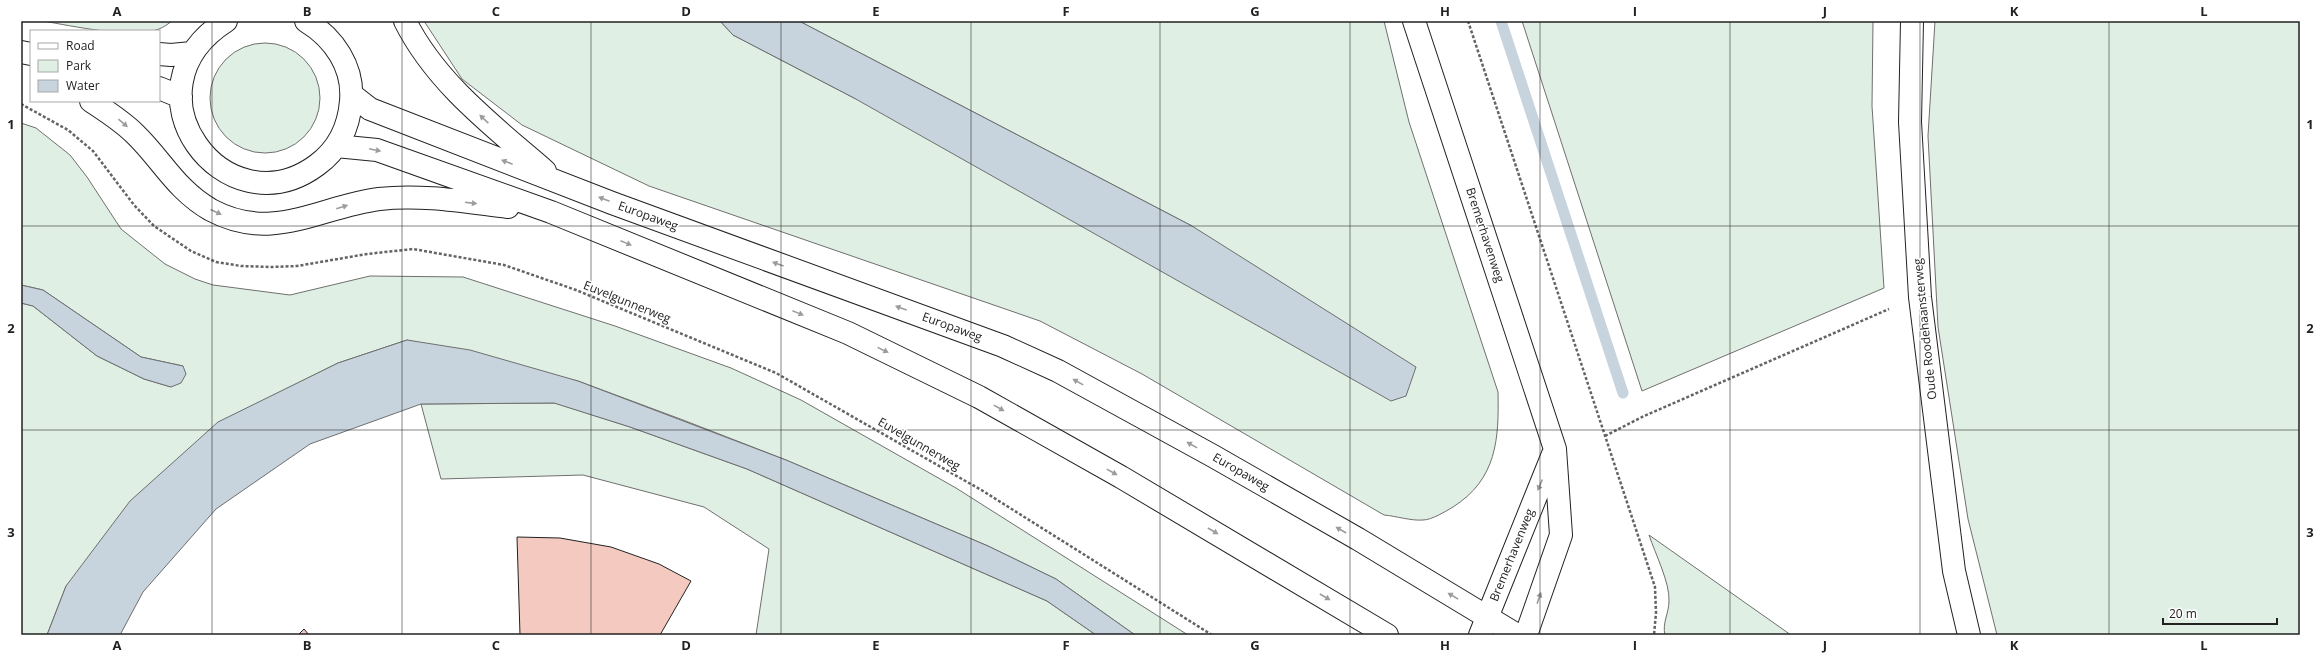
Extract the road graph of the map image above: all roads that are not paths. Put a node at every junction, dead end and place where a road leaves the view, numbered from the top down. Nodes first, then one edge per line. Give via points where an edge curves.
1 (226, 21) edge
2 (405, 21) edge
3 (1414, 21) edge
4 (1912, 21) edge
5 (314, 24) edge
6 (192, 53) junction
7 (160, 54) edge
8 (160, 88) edge
9 (352, 95) junction
10 (180, 97) junction
11 (92, 102) edge
12 (336, 146) junction
13 (556, 181) junction
14 (551, 212) junction
15 (1556, 449) junction
16 (1483, 626) edge
17 (1387, 635) edge
18 (1517, 635) edge
19 (1526, 635) edge
20 (1969, 635) edge

1 - 6 main road via 202,40
13 -> 2 main road via 459,94 429,60
3 - 15 main road, Bremerhavenweg
4 - 20 main road, Oude Roodehaansterweg via 1910,122 1920,297 1954,571
5 - 9 main road via 333,42 343,58 350,76
6 - 7 main road
6 - 10 main road via 186,67
8 - 10 main road
9 - 12 main road via 345,130
13 -> 9 main road, Europaweg via 370,109
10 - 12 main road via 188,132 198,147 210,160 240,178 276,182 294,178 310,171
11 -> 14 main road via 134,133 184,191 206,207 251,223 292,222 379,199 416,197
12 -> 14 main road via 377,150
16 -> 13 main road, Europaweg via 1358,539 1058,371 1003,346
14 -> 17 main road via 848,333 979,397 1121,477
15 -> 16 main road, Bremerhavenweg
19 -> 15 main road, Bremerhavenweg via 1561,535
16 - 18 main road, Europaweg

